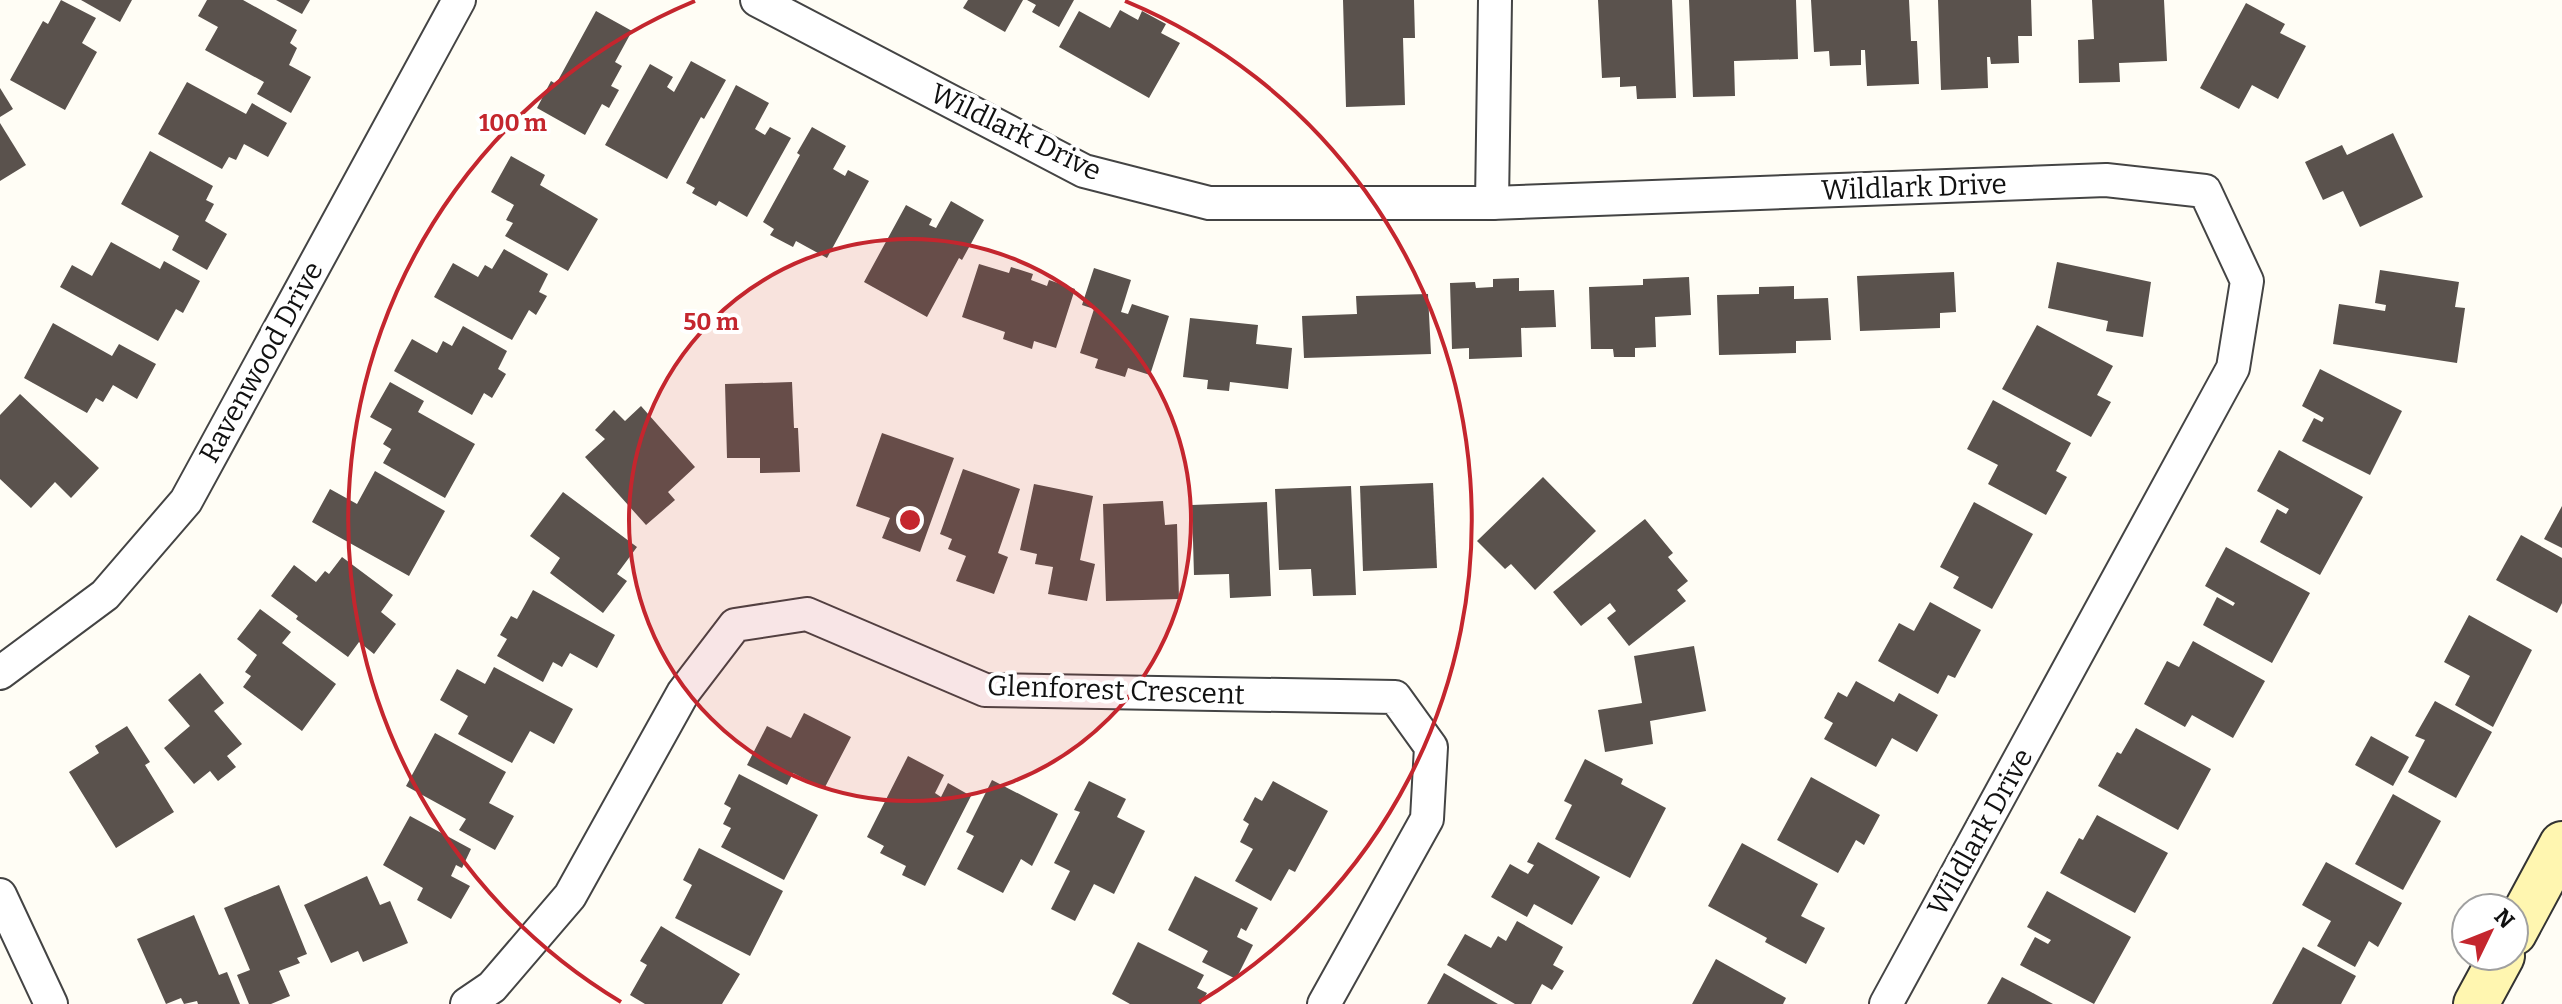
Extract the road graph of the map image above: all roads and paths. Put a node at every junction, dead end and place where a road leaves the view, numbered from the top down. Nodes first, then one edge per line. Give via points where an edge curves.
1 (459, 0) edge
2 (757, 0) edge
3 (1495, 0) edge
4 (1492, 203) junction
5 (0, 673) edge
6 (2562, 844) edge
7 (0, 895) edge
8 (2530, 903) edge
9 (2493, 972) edge
10 (51, 1004) edge
11 (467, 1004) edge
12 (1324, 1004) edge
13 (1886, 1004) edge
14 (2476, 1004) edge

1 - 5 street, Ravenwood Drive via 186,501 105,595
2 - 4 street, Wildlark Drive via 1084,171 1209,203
3 - 4 street
4 - 13 street, Wildlark Drive via 2106,180 2205,191 2247,281 2233,368
6 - 8 street
7 - 10 street
9 - 14 street
11 - 12 street, Glenforest Crescent via 492,987 570,896 683,693 735,625 807,614 985,690 1395,697 1431,747 1427,819

